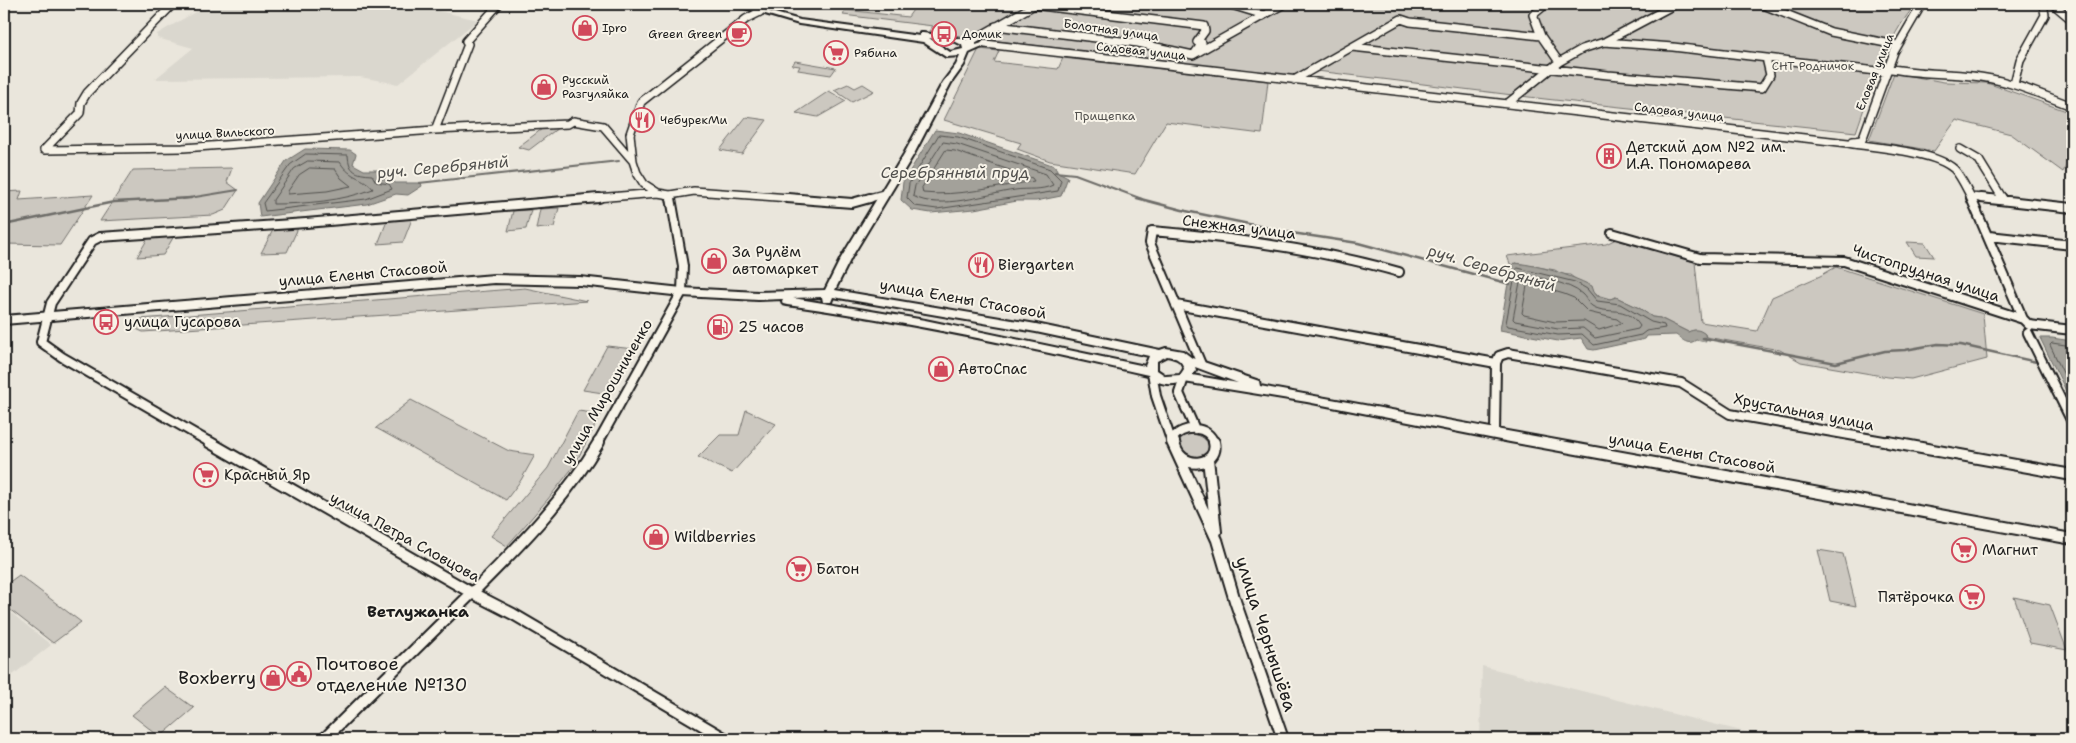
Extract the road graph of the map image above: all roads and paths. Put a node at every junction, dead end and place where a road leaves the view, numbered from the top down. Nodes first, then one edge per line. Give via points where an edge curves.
1 (173, 4) edge
2 (499, 4) edge
3 (735, 4) edge
4 (1035, 4) edge
5 (1228, 4) edge
6 (1284, 4) edge
7 (1552, 4) edge
8 (1676, 4) edge
9 (1761, 4) edge
10 (1922, 4) edge
11 (2042, 4) edge
12 (2053, 4) edge
13 (744, 7) junction
14 (1271, 7) edge
15 (760, 12) junction
16 (1264, 15) junction
17 (746, 19) junction
18 (2072, 20) edge
19 (996, 26) junction
20 (902, 35) junction
21 (1541, 36) junction
22 (951, 40) junction
23 (1604, 42) junction
24 (986, 44) joint
25 (1896, 45) junction
26 (966, 47) junction
27 (1352, 47) junction
28 (940, 48) junction
29 (947, 54) junction
30 (1193, 55) junction
31 (1766, 58) junction
32 (1559, 62) junction
33 (1181, 67) junction
34 (1548, 70) junction
35 (1886, 70) junction
36 (950, 76) junction
37 (1294, 80) junction
38 (2014, 84) junction
39 (1508, 103) junction
40 (2072, 106) edge
41 (436, 130) junction
42 (1848, 142) junction
43 (1960, 148) dead end
44 (634, 161) junction
45 (658, 193) junction
46 (884, 194) junction
47 (670, 195) junction
48 (1971, 196) junction
49 (2003, 200) junction
50 (2072, 208) edge
51 (1612, 233) dead end
52 (1989, 236) junction
53 (2072, 245) edge
54 (1399, 272) dead end
55 (682, 292) junction
56 (828, 293) junction
57 (758, 296) junction
58 (1176, 305) junction
59 (832, 307) junction
60 (46, 316) junction
61 (4, 320) edge
62 (2027, 326) junction
63 (2072, 330) edge
64 (1160, 354) junction
65 (1188, 361) junction
66 (1496, 363) junction
67 (1201, 364) junction
68 (1152, 372) junction
69 (1184, 378) junction
70 (1307, 398) junction
71 (2072, 422) edge
72 (1195, 429) junction
73 (1495, 434) junction
74 (1174, 449) junction
75 (1208, 459) junction
76 (2072, 475) edge
77 (2072, 539) edge
78 (1217, 540) junction
79 (473, 592) junction
80 (324, 739) edge
81 (726, 739) edge
82 (1283, 739) edge

1 - 41 street, улица Вильского via 87,94 81,103 80,113 44,150 118,150
2 - 41 street via 466,40 468,44
3 - 13 main road
4 - 19 street
4 - 30 street via 1204,26 1205,32 1197,42 1202,43
5 - 16 street
6 - 14 street
7 - 21 street via 1545,5 1533,15
8 - 23 street
9 - 25 street via 1831,32
10 - 25 street, Еловая улица
11 - 38 street via 2045,15 2020,60
12 - 18 street
13 - 15 main road
13 - 17 main road via 748,11
14 - 16 street
15 - 17 street
15 - 20 main road via 799,22
16 - 30 street
17 - 44 street via 641,102 630,134
19 - 26 street
19 - 30 street, Болотная улица via 1138,43
20 - 22 main road
20 - 28 main road via 926,40
21 - 27 street via 1401,19
21 - 32 street
22 - 26 main road via 962,41
22 - 28 main road via 943,42
23 - 31 street
23 - 32 street via 1582,49
24 - 26 main road
24 - 33 street, Садовая улица
25 - 35 street, Еловая улица
26 - 29 main road via 959,54
26 - 36 main road via 960,65
27 - 34 street
27 - 37 street
28 - 29 main road
29 - 36 main road via 951,64
30 - 33 street
31 - 34 street via 1770,75 1762,88
31 - 35 street
32 - 34 street
33 - 37 street, Садовая улица
34 - 39 street
35 - 38 street via 1972,76
35 - 42 street, Еловая улица via 1862,140
36 - 46 main road
37 - 39 street, Садовая улица
38 - 40 street
39 - 42 street, Садовая улица
41 - 44 street, улица Вильского via 588,122 603,126
42 - 48 street, Садовая улица via 1941,160 1955,170
43 - 49 street via 1979,160
44 - 45 street via 644,184
45 - 47 street
45 - 60 street via 297,224 100,237 92,242 51,303
46 - 47 street via 852,203 694,191
46 - 56 main road
47 - 55 street via 683,266
48 - 49 street
48 - 52 street, Садовая улица
49 - 50 street
51 - 62 street, Чистопрудная улица via 1700,258 1844,261
52 - 53 street
52 - 62 street, Садовая улица
54 - 58 street, Снежная улица via 1353,258 1217,236 1152,231 1150,243
55 - 57 main road, улица Елены Стасовой
55 - 60 main road, улица Елены Стасовой via 580,281 494,279
55 - 79 street, улица Мирошниченко via 594,450 566,491 531,534
56 - 57 main road, улица Елены Стасовой
56 - 59 main road via 826,298
56 - 64 main road, улица Елены Стасовой via 929,308
57 - 59 main road, улица Елены Стасовой
58 - 66 street
58 - 67 street, Снежная улица
59 - 68 main road, улица Елены Стасовой via 1039,346
60 - 61 main road
60 - 79 street, улица Петра Словцова via 41,342 62,358
62 - 63 street, Чистопрудная улица
62 - 71 street, Садовая улица
64 - 65 main road via 1179,354
64 - 68 main road via 1152,359
65 - 67 main road, улица Елены Стасовой
65 - 69 main road via 1190,370
66 - 73 street
66 - 76 street, Хрустальная улица via 1499,356 1508,353 1681,383 1730,414
67 - 70 main road, улица Елены Стасовой via 1245,381
68 - 69 main road via 1166,381
68 - 74 street, улица Чернышёва via 1156,396
69 - 70 main road, улица Елены Стасовой
69 - 72 street via 1180,392
70 - 73 main road, улица Елены Стасовой
72 - 74 street via 1185,429 1174,435
72 - 75 street, улица Чернышёва via 1206,432 1215,442 1214,454
73 - 77 main road, улица Елены Стасовой
74 - 75 street via 1186,462 1199,463
74 - 78 street, улица Чернышёва
75 - 78 street, улица Чернышёва
78 - 82 street, улица Чернышёва
79 - 80 street, улица Мирошниченко
79 - 81 street, улица Петра Словцова

